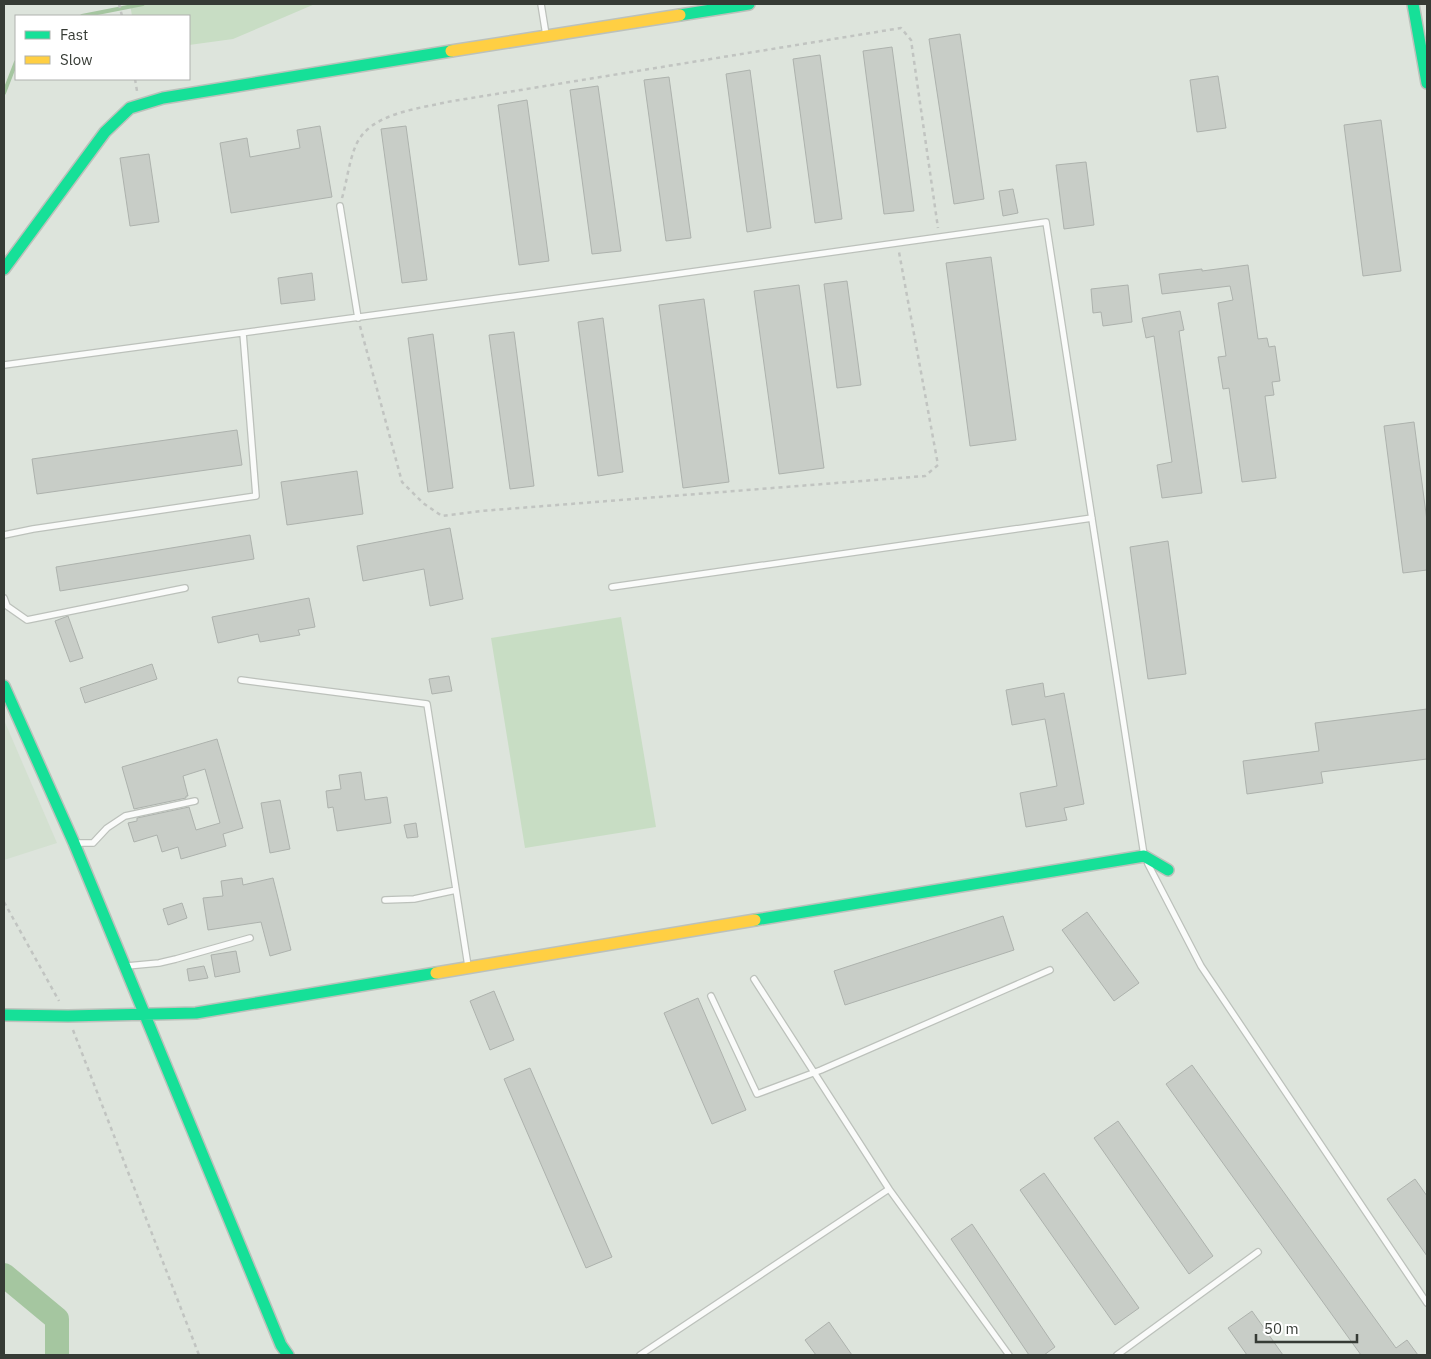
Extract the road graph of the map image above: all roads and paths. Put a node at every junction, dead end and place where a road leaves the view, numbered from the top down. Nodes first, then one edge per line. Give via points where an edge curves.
1 (541, 4) edge
2 (749, 4) edge
3 (1413, 4) edge
4 (546, 35) junction
5 (1427, 83) edge
6 (340, 206) joint
7 (940, 237) junction
8 (897, 243) junction
9 (4, 269) edge
10 (358, 318) junction
11 (243, 332) junction
12 (4, 366) edge
13 (1092, 518) junction
14 (4, 535) edge
15 (612, 587) dead end
16 (185, 588) dead end
17 (4, 598) edge
18 (241, 680) dead end
19 (4, 686) edge
20 (195, 801) dead end
21 (74, 842) junction
22 (1144, 856) junction
23 (1168, 870) dead end
24 (456, 890) junction
25 (385, 900) dead end
26 (4, 902) edge
27 (250, 938) dead end
28 (125, 966) junction
29 (468, 968) junction
30 (1050, 970) dead end
31 (754, 980) dead end
32 (711, 996) dead end
33 (146, 1014) junction
34 (4, 1015) edge
35 (68, 1016) junction
36 (814, 1072) junction
37 (889, 1188) junction
38 (1258, 1252) dead end
39 (1427, 1303) edge
40 (199, 1355) edge
41 (288, 1355) edge
42 (640, 1355) edge
43 (1009, 1355) edge
44 (1117, 1355) edge

1 - 4 lane
2 - 4 street
3 - 5 street
4 - 9 street via 163,98 130,108 105,132
6 - 7 path via 356,144 368,129 393,114 447,102 902,28 911,40
6 - 10 lane
7 - 8 lane
7 - 13 lane via 1046,222
8 - 10 lane
8 - 10 path via 938,465 925,476 481,510 442,516 402,482
10 - 11 lane
11 - 12 lane
11 - 14 lane via 256,496
13 - 15 lane
13 - 22 lane
16 - 17 lane via 27,620 8,606
18 - 24 lane via 427,704
19 - 21 street
20 - 21 lane via 125,816 106,828 93,843
21 - 28 street
22 - 23 street
22 - 29 street
22 - 39 lane via 1201,966
24 - 25 lane via 414,899
24 - 29 lane
26 - 35 path
27 - 28 lane via 159,963
28 - 33 street
29 - 33 street via 196,1013
30 - 36 lane
31 - 36 lane
32 - 36 lane via 757,1094
33 - 35 street
33 - 41 street via 281,1345
34 - 35 street
35 - 40 path
36 - 37 lane
37 - 42 lane
37 - 43 lane
38 - 44 lane

